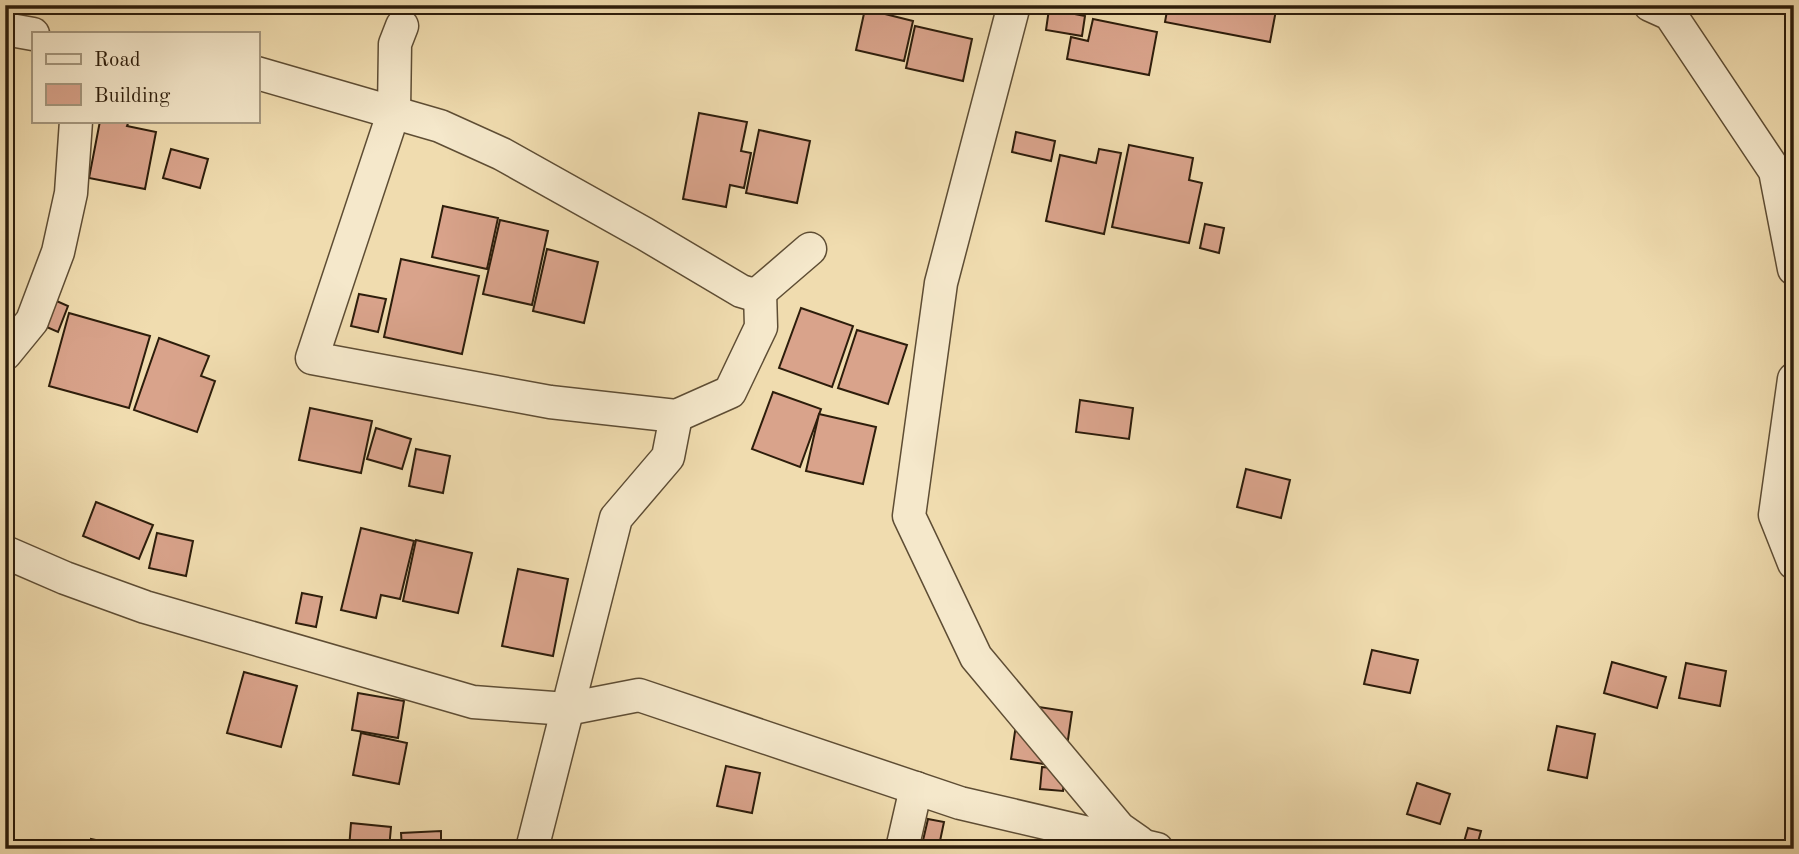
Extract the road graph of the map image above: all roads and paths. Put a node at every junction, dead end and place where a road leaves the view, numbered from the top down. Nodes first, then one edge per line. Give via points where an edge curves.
1 (1014, 5) edge
2 (1650, 5) edge
3 (402, 26) dead end
4 (5, 29) edge
5 (32, 34) edge
6 (259, 74) edge
7 (394, 111) junction
8 (76, 122) edge
9 (810, 249) dead end
10 (1794, 269) edge
11 (760, 292) junction
12 (5, 354) edge
13 (1794, 379) edge
14 (676, 416) junction
15 (5, 552) edge
16 (1794, 564) edge
17 (567, 709) junction
18 (916, 788) junction
19 (1150, 848) edge
20 (532, 849) edge
21 (902, 849) edge

1 - 19 street via 941,283 909,516 976,657 1119,828
2 - 10 street via 1670,14 1775,171
3 - 7 street via 396,44
4 - 5 street
6 - 7 street
7 - 11 street via 502,154 741,291
7 - 14 street via 312,358 550,402
8 - 12 street via 71,193 58,252 32,321
9 - 11 street
11 - 14 street via 761,327 730,392
13 - 16 street via 1775,515
14 - 17 street via 668,457 616,518
15 - 17 street via 145,607 473,702
17 - 18 street via 639,695
17 - 20 street
18 - 19 street via 960,803
18 - 21 street

